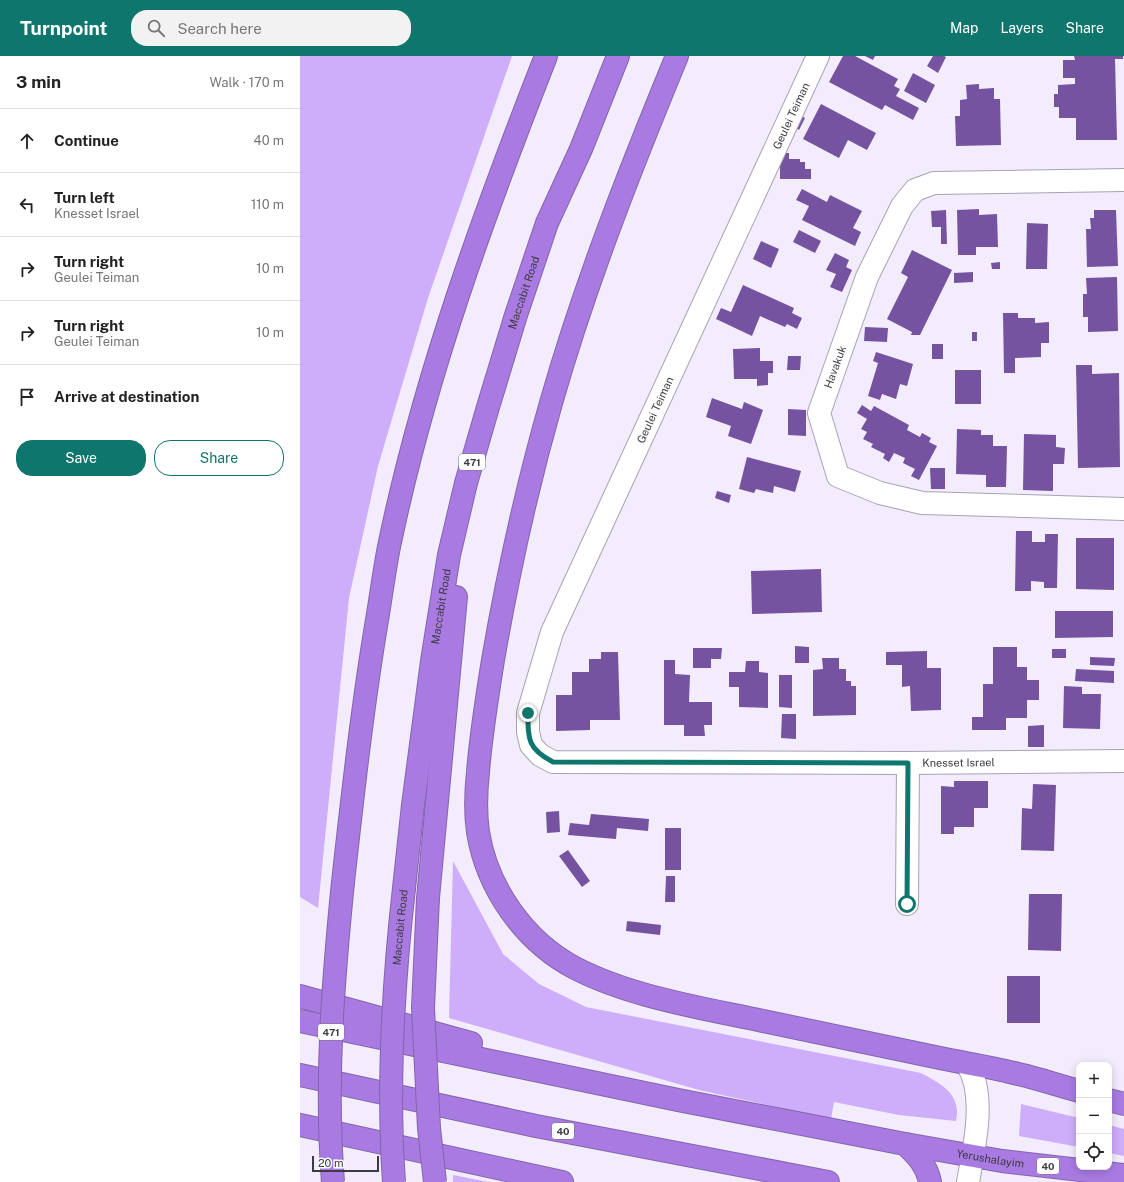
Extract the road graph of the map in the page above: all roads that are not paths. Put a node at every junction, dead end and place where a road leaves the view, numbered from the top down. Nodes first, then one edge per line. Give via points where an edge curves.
1 (546, 56) edge
2 (618, 56) edge
3 (677, 56) edge
4 (818, 56) edge
5 (1124, 180) edge
6 (466, 483) junction
7 (1124, 509) edge
8 (1124, 761) edge
9 (553, 762) joint
10 (908, 763) junction
11 (907, 904) dead end
12 (300, 996) edge
13 (300, 1021) edge
14 (967, 1064) junction
15 (300, 1075) edge
16 (1076, 1090) edge
17 (678, 1100) junction
18 (1112, 1101) edge
19 (1124, 1104) edge
20 (300, 1125) edge
21 (905, 1144) junction
22 (973, 1156) junction
23 (1124, 1176) edge
24 (332, 1182) edge
25 (394, 1182) edge
26 (435, 1182) edge
27 (562, 1182) edge
28 (828, 1182) edge
29 (930, 1182) edge
30 (968, 1182) edge

1 - 24 highway, 471, bridge via 458,296 407,467 390,543 352,798 335,961 330,1055 329,1138
2 - 6 highway, Maccabit Road / 471 via 581,149 547,223 514,322
3 - 14 highway via 615,210 586,296 551,403 514,550 498,628 480,752 476,796 478,829 484,858 500,893 518,922 541,945 573,967 600,979 647,995
4 - 9 street, Geulei Teiman via 552,632 528,713 528,732 531,745 540,755
5 - 7 street, Havakuk via 934,183 915,190 902,206 867,277 819,412 838,476 880,493 922,503
6 - 25 highway, Maccabit Road / 471, bridge via 449,556 432,661 404,888 390,1057 390,1136
6 - 26 highway, bridge via 428,898 423,1008 429,1128
8 - 10 street, Knesset Israel
9 - 10 street, Knesset Israel
10 - 11 street
12 - 17 highway
13 - 17 highway, 40
14 - 16 highway via 1012,1072
14 - 22 street via 976,1082 978,1101
15 - 28 highway, 40 via 536,1126
17 - 21 highway, 40
18 - 19 highway
20 - 27 highway
21 - 22 highway, Yerushalayim / 40
21 - 29 highway via 922,1162
22 - 23 highway, Yerushalayim / 40
22 - 30 street

